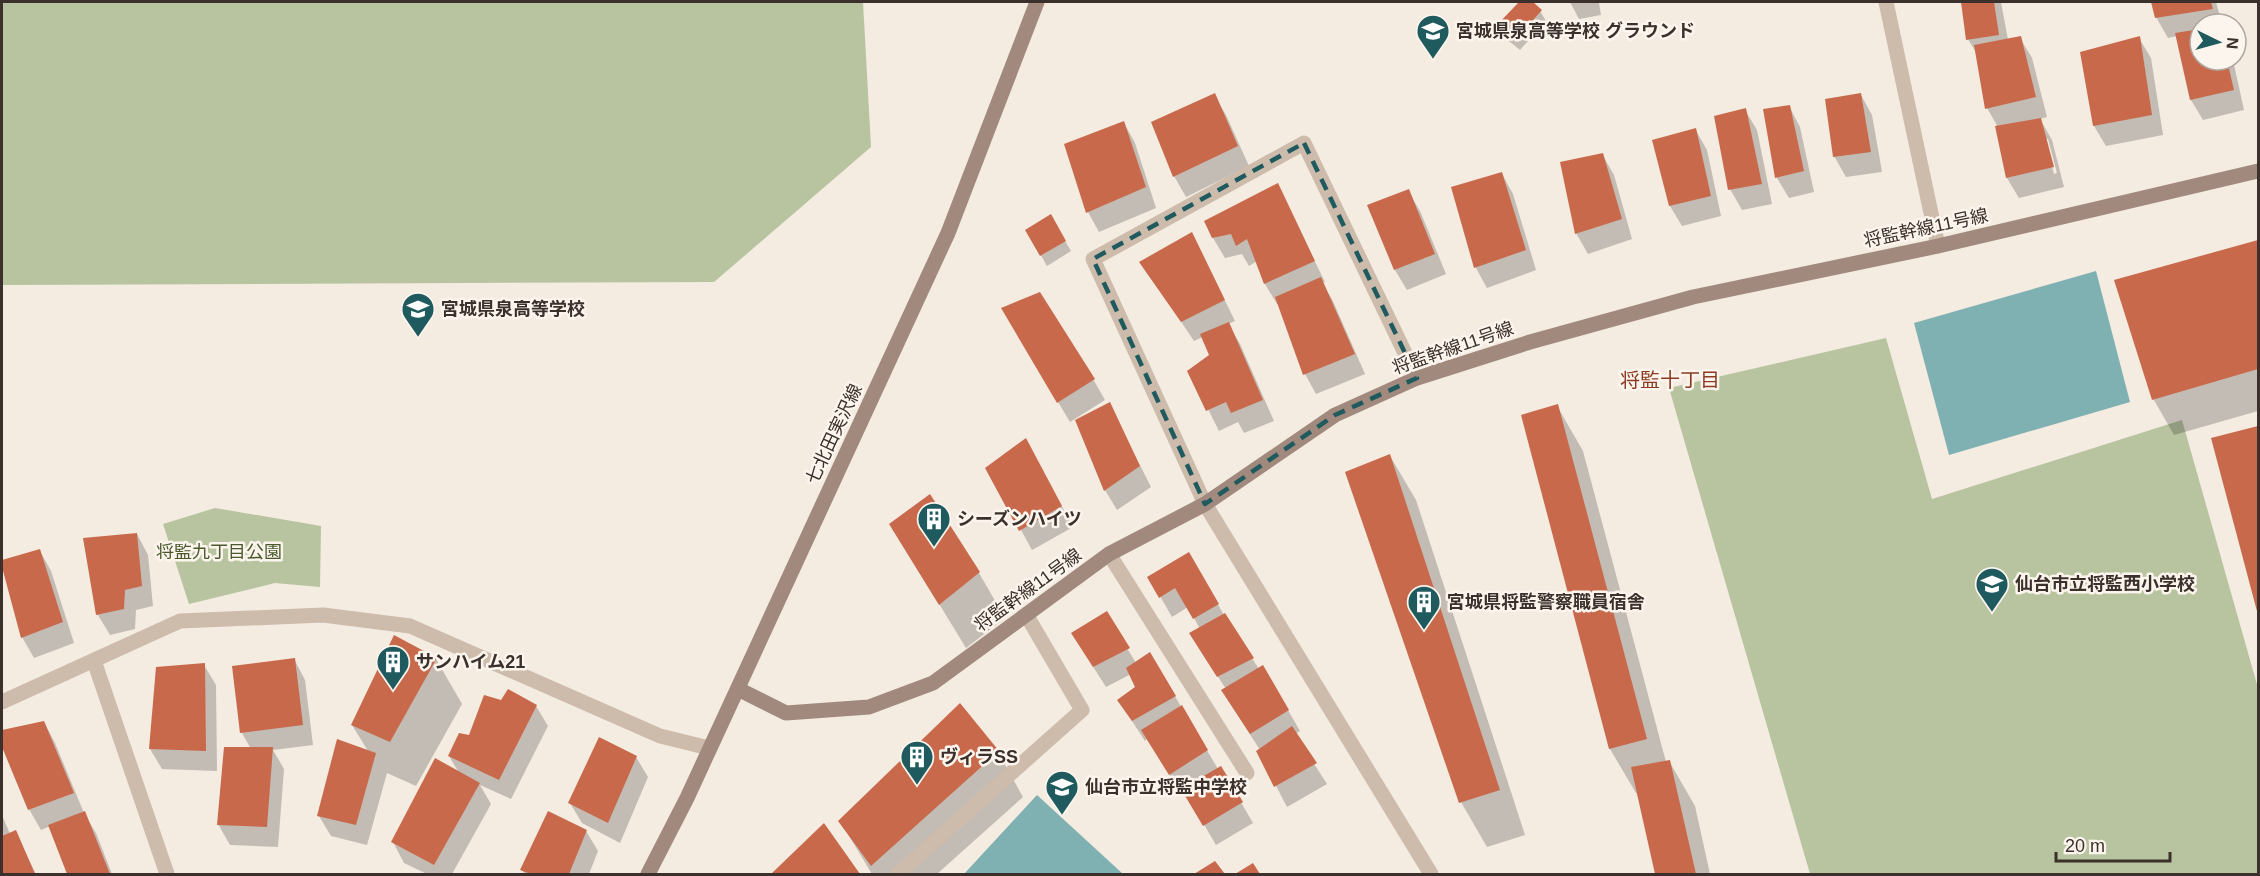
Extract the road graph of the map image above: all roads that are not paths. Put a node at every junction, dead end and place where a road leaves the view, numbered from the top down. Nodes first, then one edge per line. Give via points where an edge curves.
1 (1037, 2) edge
2 (1886, 2) edge
3 (2259, 171) edge
4 (1938, 246) junction
5 (1417, 378) junction
6 (1205, 504) junction
7 (1109, 555) junction
8 (1027, 616) junction
9 (94, 661) junction
10 (738, 689) junction
11 (2, 702) edge
12 (709, 748) junction
13 (1247, 773) dead end
14 (166, 874) edge
15 (648, 874) edge
16 (898, 874) edge
17 (1431, 874) edge

1 - 10 street, 七北田実沢線 via 948,233
2 - 4 street
3 - 4 street, 将監幹線11号線
4 - 5 street, 将監幹線11号線 via 1693,297
5 - 6 street, 将監幹線11号線 via 1335,415
5 - 6 street via 1304,143 1093,259
6 - 7 street, 将監幹線11号線
6 - 17 street
7 - 8 street, 将監幹線11号線
7 - 13 street
8 - 10 street, 将監幹線11号線 via 933,683 868,706 786,713
8 - 16 street via 1082,710
9 - 11 street
9 - 12 street via 180,621 323,615 410,626 660,736
9 - 14 street
10 - 12 street, 七北田実沢線
12 - 15 street, 七北田実沢線

